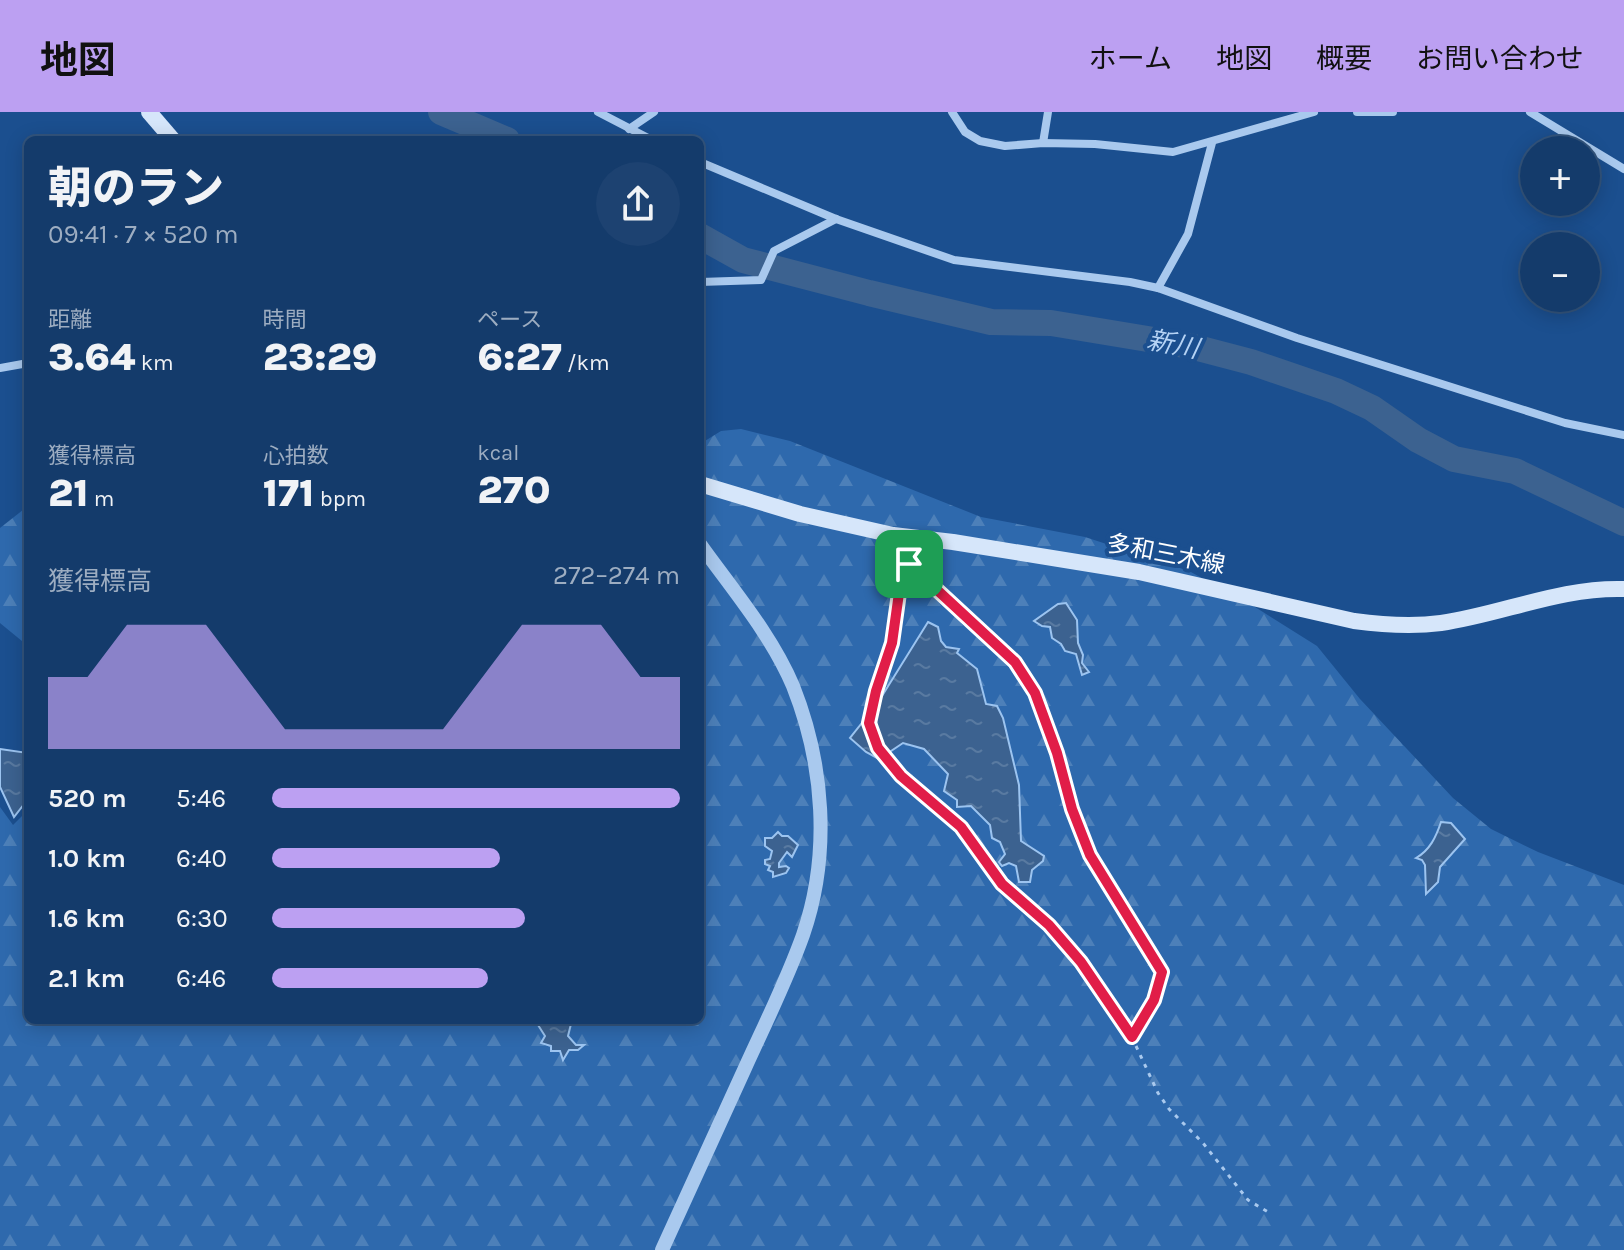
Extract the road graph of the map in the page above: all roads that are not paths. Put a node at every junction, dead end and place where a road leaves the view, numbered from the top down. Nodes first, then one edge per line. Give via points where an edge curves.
1 (149, 112) edge
2 (598, 112) edge
3 (654, 112) edge
4 (952, 112) edge
5 (1048, 112) edge
6 (1314, 112) edge
7 (1357, 112) edge
8 (1393, 112) edge
9 (1530, 112) edge
10 (629, 129) junction
11 (170, 136) edge
12 (644, 136) edge
13 (1043, 143) junction
14 (1212, 143) junction
15 (704, 164) edge
16 (1624, 169) edge
17 (836, 219) junction
18 (704, 282) edge
19 (1158, 288) junction
20 (24, 364) edge
21 (0, 368) edge
22 (1624, 435) edge
23 (704, 485) edge
24 (893, 535) junction
25 (704, 550) edge
26 (1624, 589) edge
27 (1132, 1037) road end
28 (662, 1250) edge

1 - 11 main road
2 - 10 street
3 - 10 street
4 - 13 street via 965,132 980,141 1005,146
5 - 13 street
6 - 14 street
7 - 8 street
9 - 16 street
10 - 12 street
13 - 14 street via 1173,152
14 - 19 street via 1188,234
15 - 17 street
17 - 18 street via 774,251 761,280
17 - 19 street via 954,260
19 - 22 street via 1565,423
20 - 21 street
23 - 24 main road, 多和三木線
24 - 26 main road, 多和三木線 via 1139,572 1388,626 1444,622 1573,591
24 - 27 street via 909,564 1015,662 1035,693 1090,855 1162,972 1154,1000
25 - 28 street via 791,682 817,766 820,851 804,933

